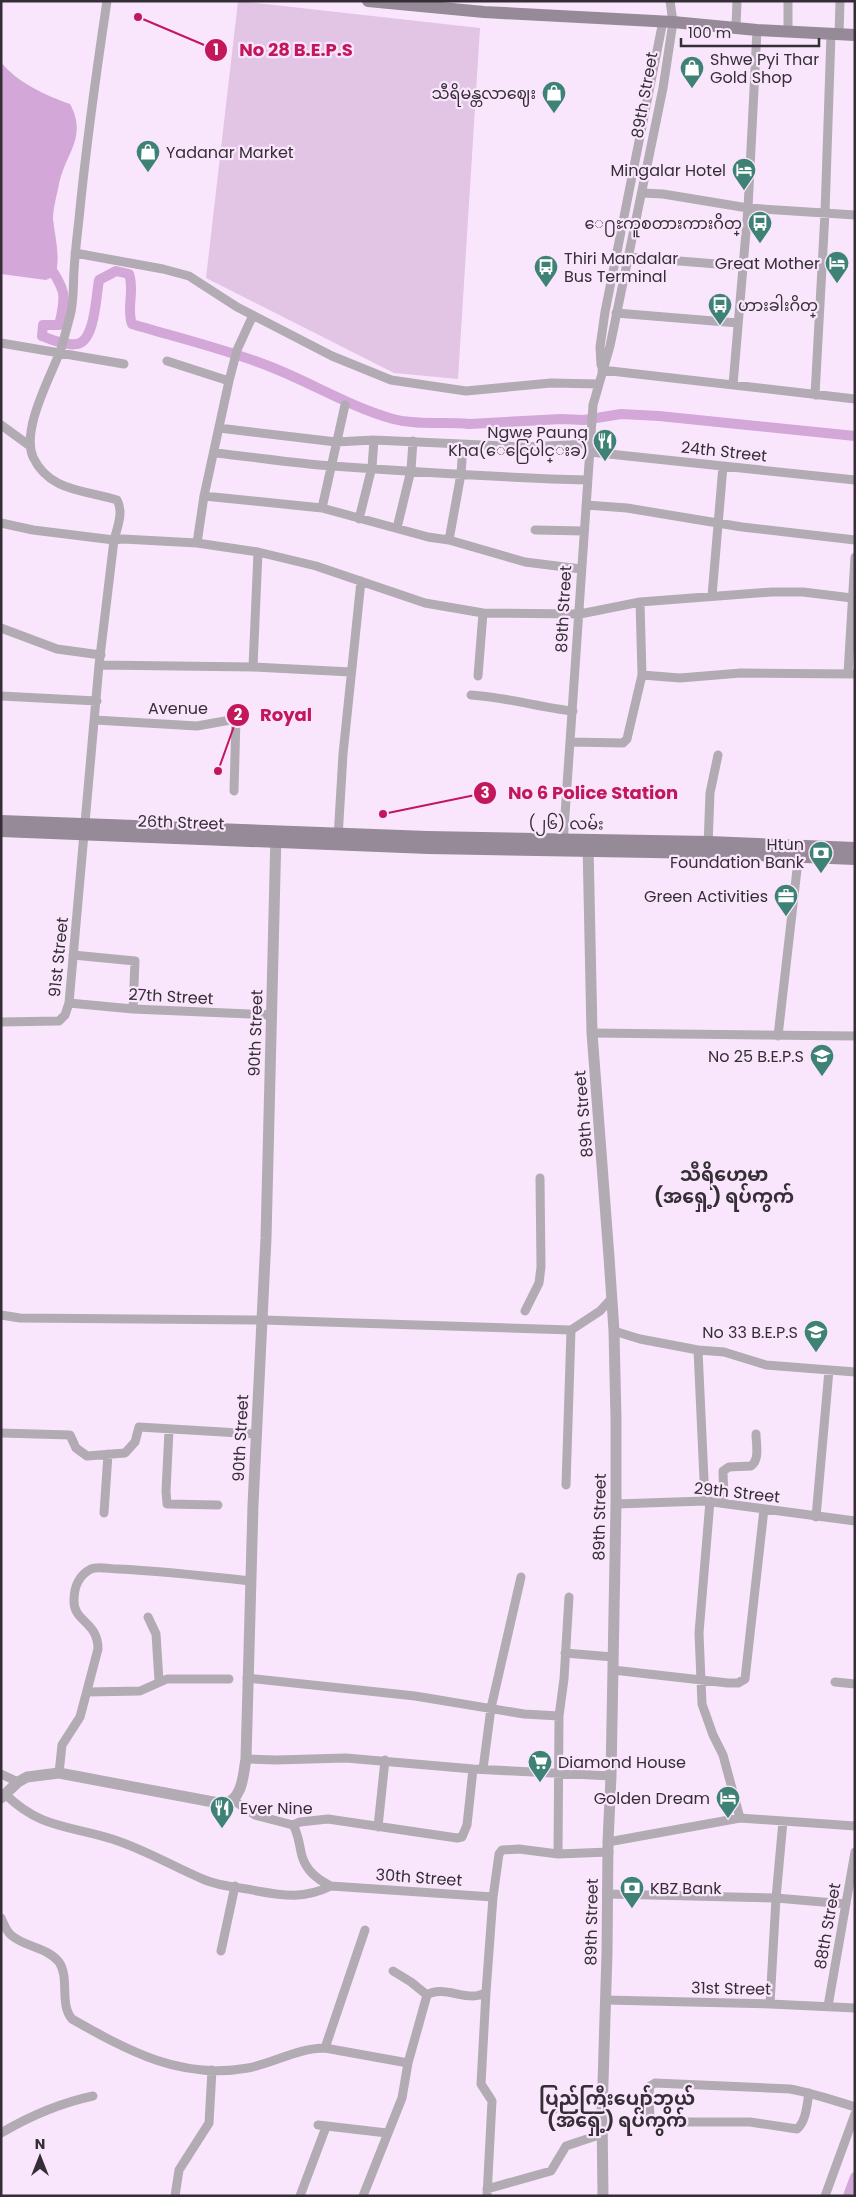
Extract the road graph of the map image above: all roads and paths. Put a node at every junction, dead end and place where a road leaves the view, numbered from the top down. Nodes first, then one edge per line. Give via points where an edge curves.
1 (107, 1) edge
2 (368, 1) edge
3 (670, 1) edge
4 (737, 1) edge
5 (788, 1) edge
6 (840, 1) edge
7 (391, 2) edge
8 (668, 22) junction
9 (736, 27) junction
10 (757, 30) junction
11 (788, 32) junction
12 (835, 35) junction
13 (855, 35) edge
14 (644, 117) junction
15 (657, 119) junction
16 (642, 193) junction
17 (748, 208) junction
18 (825, 213) junction
19 (855, 215) edge
20 (75, 253) junction
21 (629, 257) junction
22 (742, 266) junction
23 (616, 313) junction
24 (253, 315) junction
25 (738, 323) junction
26 (1, 344) edge
27 (61, 350) junction
28 (167, 361) dead end
29 (124, 364) dead end
30 (602, 370) junction
31 (229, 381) junction
32 (599, 384) junction
33 (734, 384) junction
34 (815, 395) junction
35 (855, 399) edge
36 (345, 405) dead end
37 (1, 425) edge
38 (219, 428) junction
39 (374, 440) junction
40 (413, 441) junction
41 (336, 442) junction
42 (463, 445) junction
43 (30, 446) junction
44 (590, 448) junction
45 (215, 453) junction
46 (331, 466) junction
47 (723, 466) junction
48 (372, 467) junction
49 (411, 470) junction
50 (461, 474) junction
51 (587, 480) junction
52 (855, 480) edge
53 (204, 496) junction
54 (586, 505) junction
55 (322, 508) junction
56 (359, 519) junction
57 (1, 523) edge
58 (717, 523) junction
59 (396, 528) junction
60 (535, 530) dead end
61 (584, 531) junction
62 (114, 540) junction
63 (449, 540) junction
64 (855, 540) edge
65 (197, 543) junction
66 (258, 552) junction
67 (855, 557) edge
68 (581, 570) junction
69 (361, 581) junction
70 (853, 592) edge
71 (712, 596) junction
72 (640, 602) junction
73 (483, 613) junction
74 (580, 614) junction
75 (1, 628) edge
76 (101, 655) junction
77 (100, 666) junction
78 (253, 667) junction
79 (351, 672) junction
80 (851, 674) edge
81 (478, 676) dead end
82 (642, 676) junction
83 (471, 695) dead end
84 (1, 696) edge
85 (97, 701) junction
86 (573, 711) junction
87 (95, 720) junction
88 (571, 742) junction
89 (718, 755) dead end
90 (234, 792) dead end
91 (1, 820) edge
92 (85, 829) junction
93 (1, 831) edge
94 (276, 837) junction
95 (338, 838) junction
96 (563, 845) junction
97 (588, 845) junction
98 (708, 847) junction
99 (855, 848) edge
100 (799, 851) junction
101 (855, 859) edge
102 (73, 956) junction
103 (69, 1003) junction
104 (133, 1009) junction
105 (272, 1015) junction
106 (1, 1022) edge
107 (592, 1032) junction
108 (778, 1036) junction
109 (855, 1036) edge
110 (540, 1178) dead end
111 (612, 1298) junction
112 (525, 1311) dead end
113 (1, 1315) edge
114 (263, 1320) junction
115 (571, 1330) junction
116 (614, 1331) junction
117 (698, 1350) junction
118 (828, 1370) junction
119 (855, 1372) edge
120 (169, 1430) junction
121 (1, 1433) edge
122 (257, 1434) junction
123 (756, 1434) dead end
124 (108, 1454) junction
125 (566, 1485) dead end
126 (708, 1501) junction
127 (616, 1504) junction
128 (724, 1504) junction
129 (218, 1505) dead end
130 (764, 1509) junction
131 (104, 1513) dead end
132 (816, 1516) junction
133 (855, 1521) edge
134 (521, 1577) dead end
135 (251, 1580) junction
136 (569, 1597) dead end
137 (148, 1617) dead end
138 (565, 1653) junction
139 (613, 1657) junction
140 (613, 1670) junction
141 (247, 1678) junction
142 (229, 1679) dead end
143 (700, 1680) junction
144 (159, 1681) junction
145 (835, 1682) dead end
146 (855, 1684) edge
147 (88, 1692) junction
148 (491, 1708) junction
149 (559, 1716) junction
150 (246, 1759) junction
151 (385, 1760) junction
152 (478, 1769) junction
153 (558, 1772) junction
154 (59, 1773) junction
155 (1, 1774) edge
156 (611, 1776) junction
157 (18, 1782) junction
158 (3, 1796) edge
159 (233, 1800) junction
160 (740, 1818) junction
161 (783, 1821) junction
162 (293, 1825) junction
163 (378, 1826) junction
164 (855, 1826) edge
165 (608, 1847) junction
166 (855, 1852) edge
167 (558, 1854) junction
168 (235, 1886) junction
169 (331, 1886) junction
170 (607, 1894) junction
171 (493, 1897) junction
172 (776, 1898) junction
173 (846, 1904) junction
174 (1, 1918) edge
175 (365, 1930) dead end
176 (221, 1951) dead end
177 (393, 1971) dead end
178 (486, 1992) junction
179 (427, 1995) junction
180 (606, 2000) junction
181 (770, 2004) junction
182 (828, 2006) junction
183 (855, 2008) edge
184 (325, 2048) junction
185 (408, 2064) junction
186 (212, 2070) junction
187 (809, 2093) junction
188 (92, 2096) dead end
189 (855, 2107) edge
190 (855, 2114) edge
191 (1, 2133) edge
192 (387, 2133) junction
193 (602, 2134) junction
194 (487, 2192) edge
195 (174, 2196) edge
196 (300, 2196) edge
197 (364, 2196) edge
198 (603, 2196) edge
199 (825, 2196) edge

1 - 20 street via 86,145
2 - 7 main road
3 - 8 street, 89th Street
4 - 9 street
5 - 11 street
6 - 12 street
7 - 8 main road via 484,12
8 - 9 main road
8 - 14 street, 89th Street
8 - 15 street, 89th Street
9 - 10 main road
10 - 11 main road
10 - 17 street
11 - 12 main road
12 - 13 main road
12 - 18 street
14 - 15 street
14 - 30 street, 89th Street via 605,312 600,347
15 - 16 street, 89th Street
16 - 17 street
16 - 21 street, 89th Street
17 - 18 street
17 - 22 street
18 - 19 street
18 - 34 street
20 - 24 street via 189,276
20 - 27 street via 72,308
21 - 22 street
21 - 23 street, 89th Street
22 - 25 street
23 - 25 street
23 - 30 street, 89th Street
24 - 31 street via 236,350
24 - 32 street via 332,356 391,380 466,391 551,383
25 - 33 street
26 - 27 street
27 - 29 street
27 - 43 street via 35,417
28 - 31 street
30 - 32 street, 89th Street
30 - 33 street
31 - 38 street
32 - 44 street, 89th Street via 593,405
33 - 34 street
34 - 35 street
36 - 41 street
37 - 43 street
38 - 41 street, 24th Street
38 - 45 street
39 - 40 street, 24th Street
39 - 41 street, 24th Street
39 - 48 street
40 - 42 street, 24th Street
40 - 49 street
41 - 46 street
42 - 44 street, 24th Street
42 - 50 street
43 - 62 street, 91st Street via 39,466 53,480 70,488 117,500 120,514
44 - 47 street, 24th Street
44 - 51 street, 89th Street
45 - 46 street
45 - 53 street
46 - 48 street
46 - 55 street
47 - 52 street, 24th Street
47 - 58 street
48 - 49 street
48 - 56 street
49 - 50 street
49 - 59 street
50 - 51 street via 508,479
50 - 63 street
51 - 54 street, 89th Street
53 - 55 street
53 - 65 street
54 - 58 street via 627,508
54 - 61 street, 89th Street
55 - 56 street
56 - 59 street
57 - 62 street
58 - 64 street
58 - 71 street
59 - 63 street
60 - 61 street
61 - 68 street, 89th Street
62 - 65 street
62 - 76 street, 91st Street
63 - 68 street via 525,562
65 - 66 street
66 - 69 street
66 - 78 street
67 - 70 street
68 - 74 street, 89th Street
69 - 73 street via 425,603
69 - 79 street
70 - 71 street
70 - 80 street
71 - 72 street
72 - 74 street
72 - 82 street
73 - 74 street
73 - 81 street
74 - 86 street, 89th Street
75 - 76 street via 57,649
76 - 77 street, 91st Street
77 - 78 street
77 - 85 street, 91st Street
78 - 79 street
79 - 95 street
80 - 82 street
82 - 88 street via 626,741
83 - 86 street via 514,699
84 - 85 street
85 - 87 street, 91st Street
86 - 88 street, 89th Street
87 - 90 street, Avenue via 197,726 236,719
87 - 92 street, 91st Street
88 - 96 street, 89th Street
89 - 98 street via 710,794
91 - 92 main road
92 - 93 main road
92 - 94 main road, 26th Street
92 - 102 street, 91st Street
94 - 95 main road, (၂၆) လမ်း
94 - 105 street, 90th Street
95 - 96 main road, (၂၆) လမ်း
96 - 97 main road, (၂၆) လမ်း
97 - 98 main road, (၂၆) လမ်း
97 - 107 street, 89th Street
98 - 100 main road, (၂၆) လမ်း
99 - 100 main road, (၂၆) လမ်း
100 - 101 main road, (၂၆) လမ်း
100 - 108 street
102 - 103 street, 91st Street
102 - 104 street via 134,961
103 - 104 street, 27th Street
103 - 106 street, 91st Street via 59,1021
104 - 105 street, 27th Street
105 - 114 street, 90th Street
107 - 108 street
107 - 111 street, 89th Street
108 - 109 street
110 - 112 street via 541,1267 538,1283
111 - 115 street via 592,1317
111 - 116 street, 89th Street
113 - 114 street via 20,1318
114 - 115 street
114 - 122 street, 90th Street
115 - 125 street
116 - 117 street
116 - 127 street, 89th Street
117 - 118 street via 724,1352 766,1365
117 - 126 street
118 - 119 street
118 - 132 street
120 - 122 street
120 - 124 street via 140,1427 135,1442 125,1453
120 - 129 street via 167,1504
121 - 124 street via 70,1435 76,1448 87,1456
122 - 135 street, 90th Street
123 - 128 street via 755,1464 729,1467 723,1471
124 - 131 street
126 - 127 street, 29th Street
126 - 128 street, 29th Street
126 - 143 street via 699,1632
127 - 139 street, 89th Street
128 - 130 street, 29th Street
130 - 132 street, 29th Street
130 - 143 street via 746,1675 738,1683
132 - 133 street, 29th Street
134 - 148 street
135 - 141 street, 90th Street
135 - 147 street via 167,1571 92,1568 78,1578 73,1601 79,1616 94,1630 98,1640
136 - 138 street
137 - 144 street via 156,1634
138 - 139 street
138 - 149 street
139 - 140 street, 89th Street
140 - 143 street
140 - 156 street, 89th Street
141 - 148 street via 415,1696
141 - 150 street, 90th Street
142 - 144 street
143 - 160 street via 702,1704 723,1755
144 - 147 street via 140,1691
145 - 146 street
147 - 154 street via 80,1717 62,1745
148 - 149 street
148 - 152 street
149 - 153 street
150 - 151 street
150 - 159 street, 90th Street via 240,1788
151 - 152 street
151 - 163 street
152 - 153 street
152 - 163 street via 462,1837
153 - 156 street
153 - 167 street
154 - 157 street via 37,1774
154 - 159 street via 224,1804
155 - 157 street
156 - 165 street, 89th Street
157 - 158 street
158 - 168 street via 46,1822 111,1838 206,1880
159 - 162 street via 255,1816
160 - 161 street
160 - 165 street
161 - 164 street
161 - 172 street
162 - 163 street via 328,1819
162 - 169 street via 302,1857 316,1879
165 - 167 street
165 - 170 street, 89th Street
166 - 173 street, 88th Street
167 - 171 street via 502,1850
168 - 169 street via 298,1896 311,1895
168 - 176 street
169 - 171 street, 30th Street
170 - 172 street
170 - 180 street, 89th Street
171 - 178 street
172 - 173 street
172 - 181 street
173 - 182 street, 88th Street
174 - 186 street via 10,1934 58,1961 72,2019 144,2057 161,2063
175 - 184 street
177 - 179 street
178 - 179 street via 478,1996 439,1992
178 - 194 street via 481,2084 492,2101
179 - 185 street
180 - 181 street, 31st Street
180 - 193 street, 89th Street
181 - 182 street, 31st Street
182 - 183 street, 31st Street
184 - 185 street
184 - 186 street via 249,2068
185 - 192 street via 402,2098
186 - 195 street via 208,2123 179,2170
187 - 187 street via 790,2089 655,2083 650,2086 649,2093 650,2120 750,2122 797,2129 804,2117
187 - 189 street
188 - 191 street via 56,2106
190 - 199 street
192 - 196 street via 322,2126
192 - 197 street
193 - 194 street via 566,2146 551,2171
193 - 198 street, 89th Street

